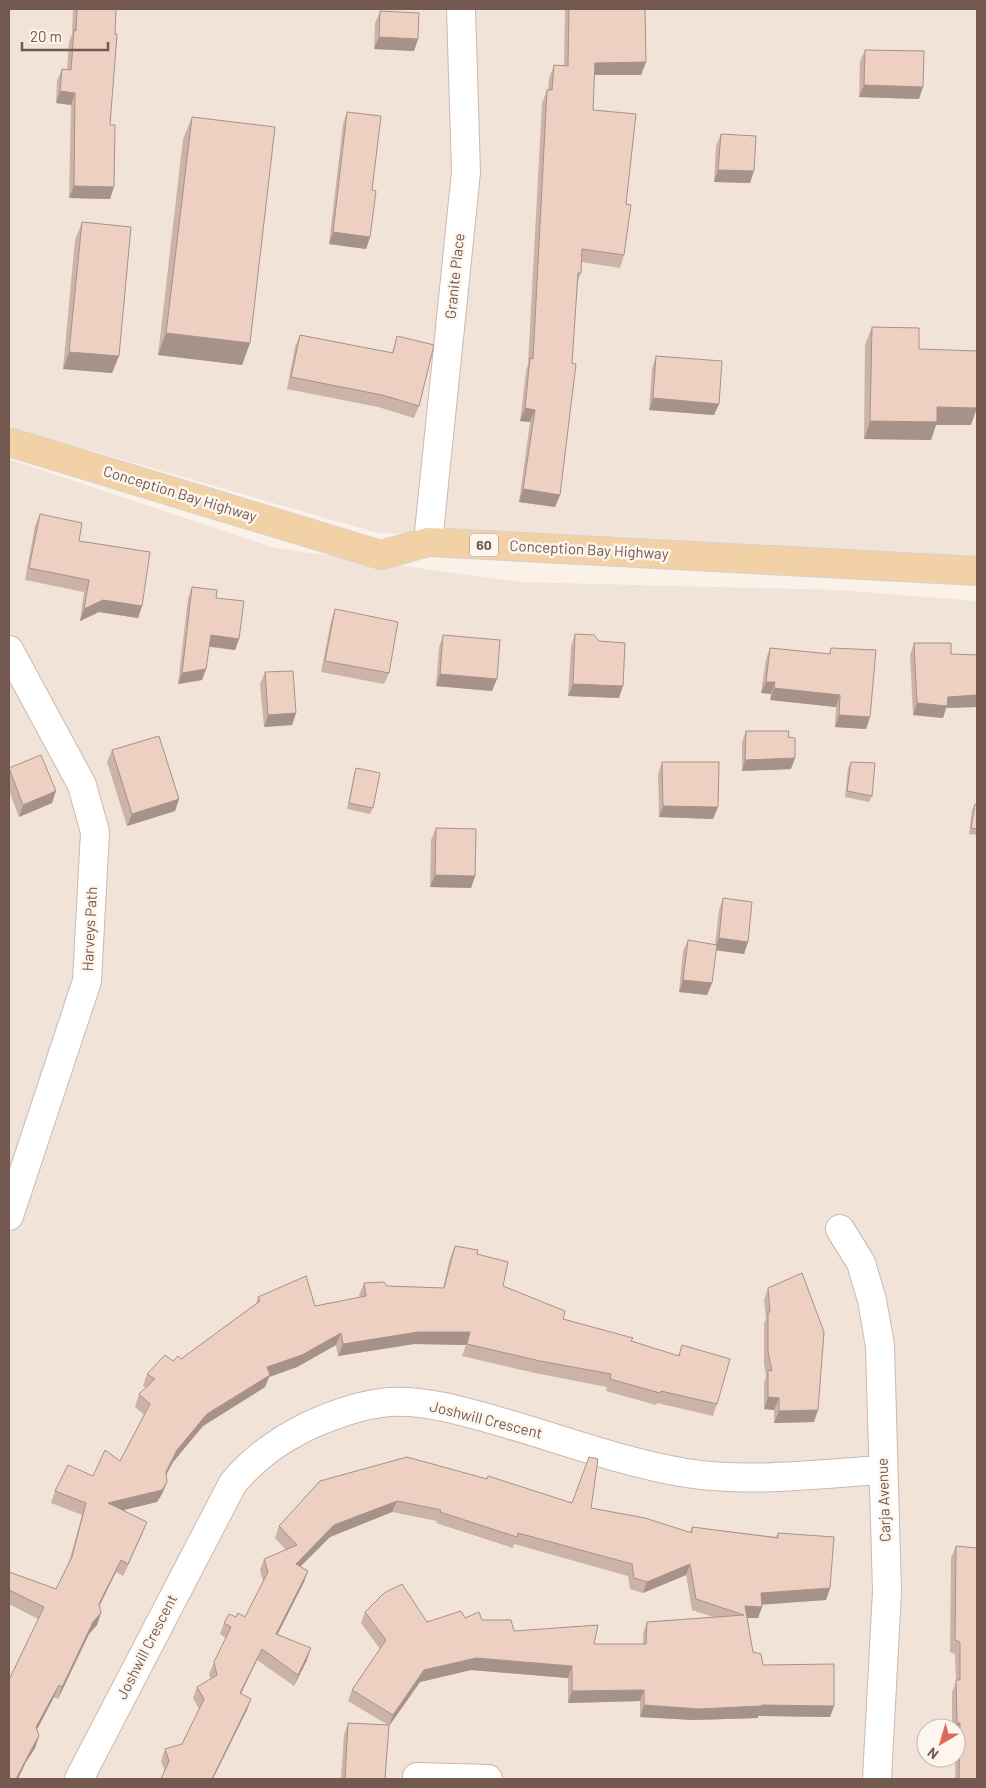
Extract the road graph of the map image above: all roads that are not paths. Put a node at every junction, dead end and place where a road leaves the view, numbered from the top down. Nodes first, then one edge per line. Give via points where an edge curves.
1 (461, 9) edge
2 (9, 442) edge
3 (428, 542) junction
4 (977, 571) edge
5 (9, 650) edge
6 (9, 1216) edge
7 (840, 1230) dead end
8 (882, 1470) junction
9 (417, 1777) dead end
10 (79, 1779) edge
11 (488, 1779) edge
12 (877, 1779) edge

1 - 3 street, Granite Place via 466,172
2 - 3 main road, Conception Bay Highway / 60 via 381,555
3 - 4 main road, Conception Bay Highway / 60
5 - 6 street, Harveys Path via 82,785 95,832 87,981
7 - 8 street, Carja Avenue via 860,1263 878,1324
8 - 10 street, Joshwill Crescent via 728,1477 686,1473 440,1406 389,1402 358,1407 327,1418 267,1449 232,1483
8 - 12 street, Carja Avenue via 887,1591
9 - 11 street

